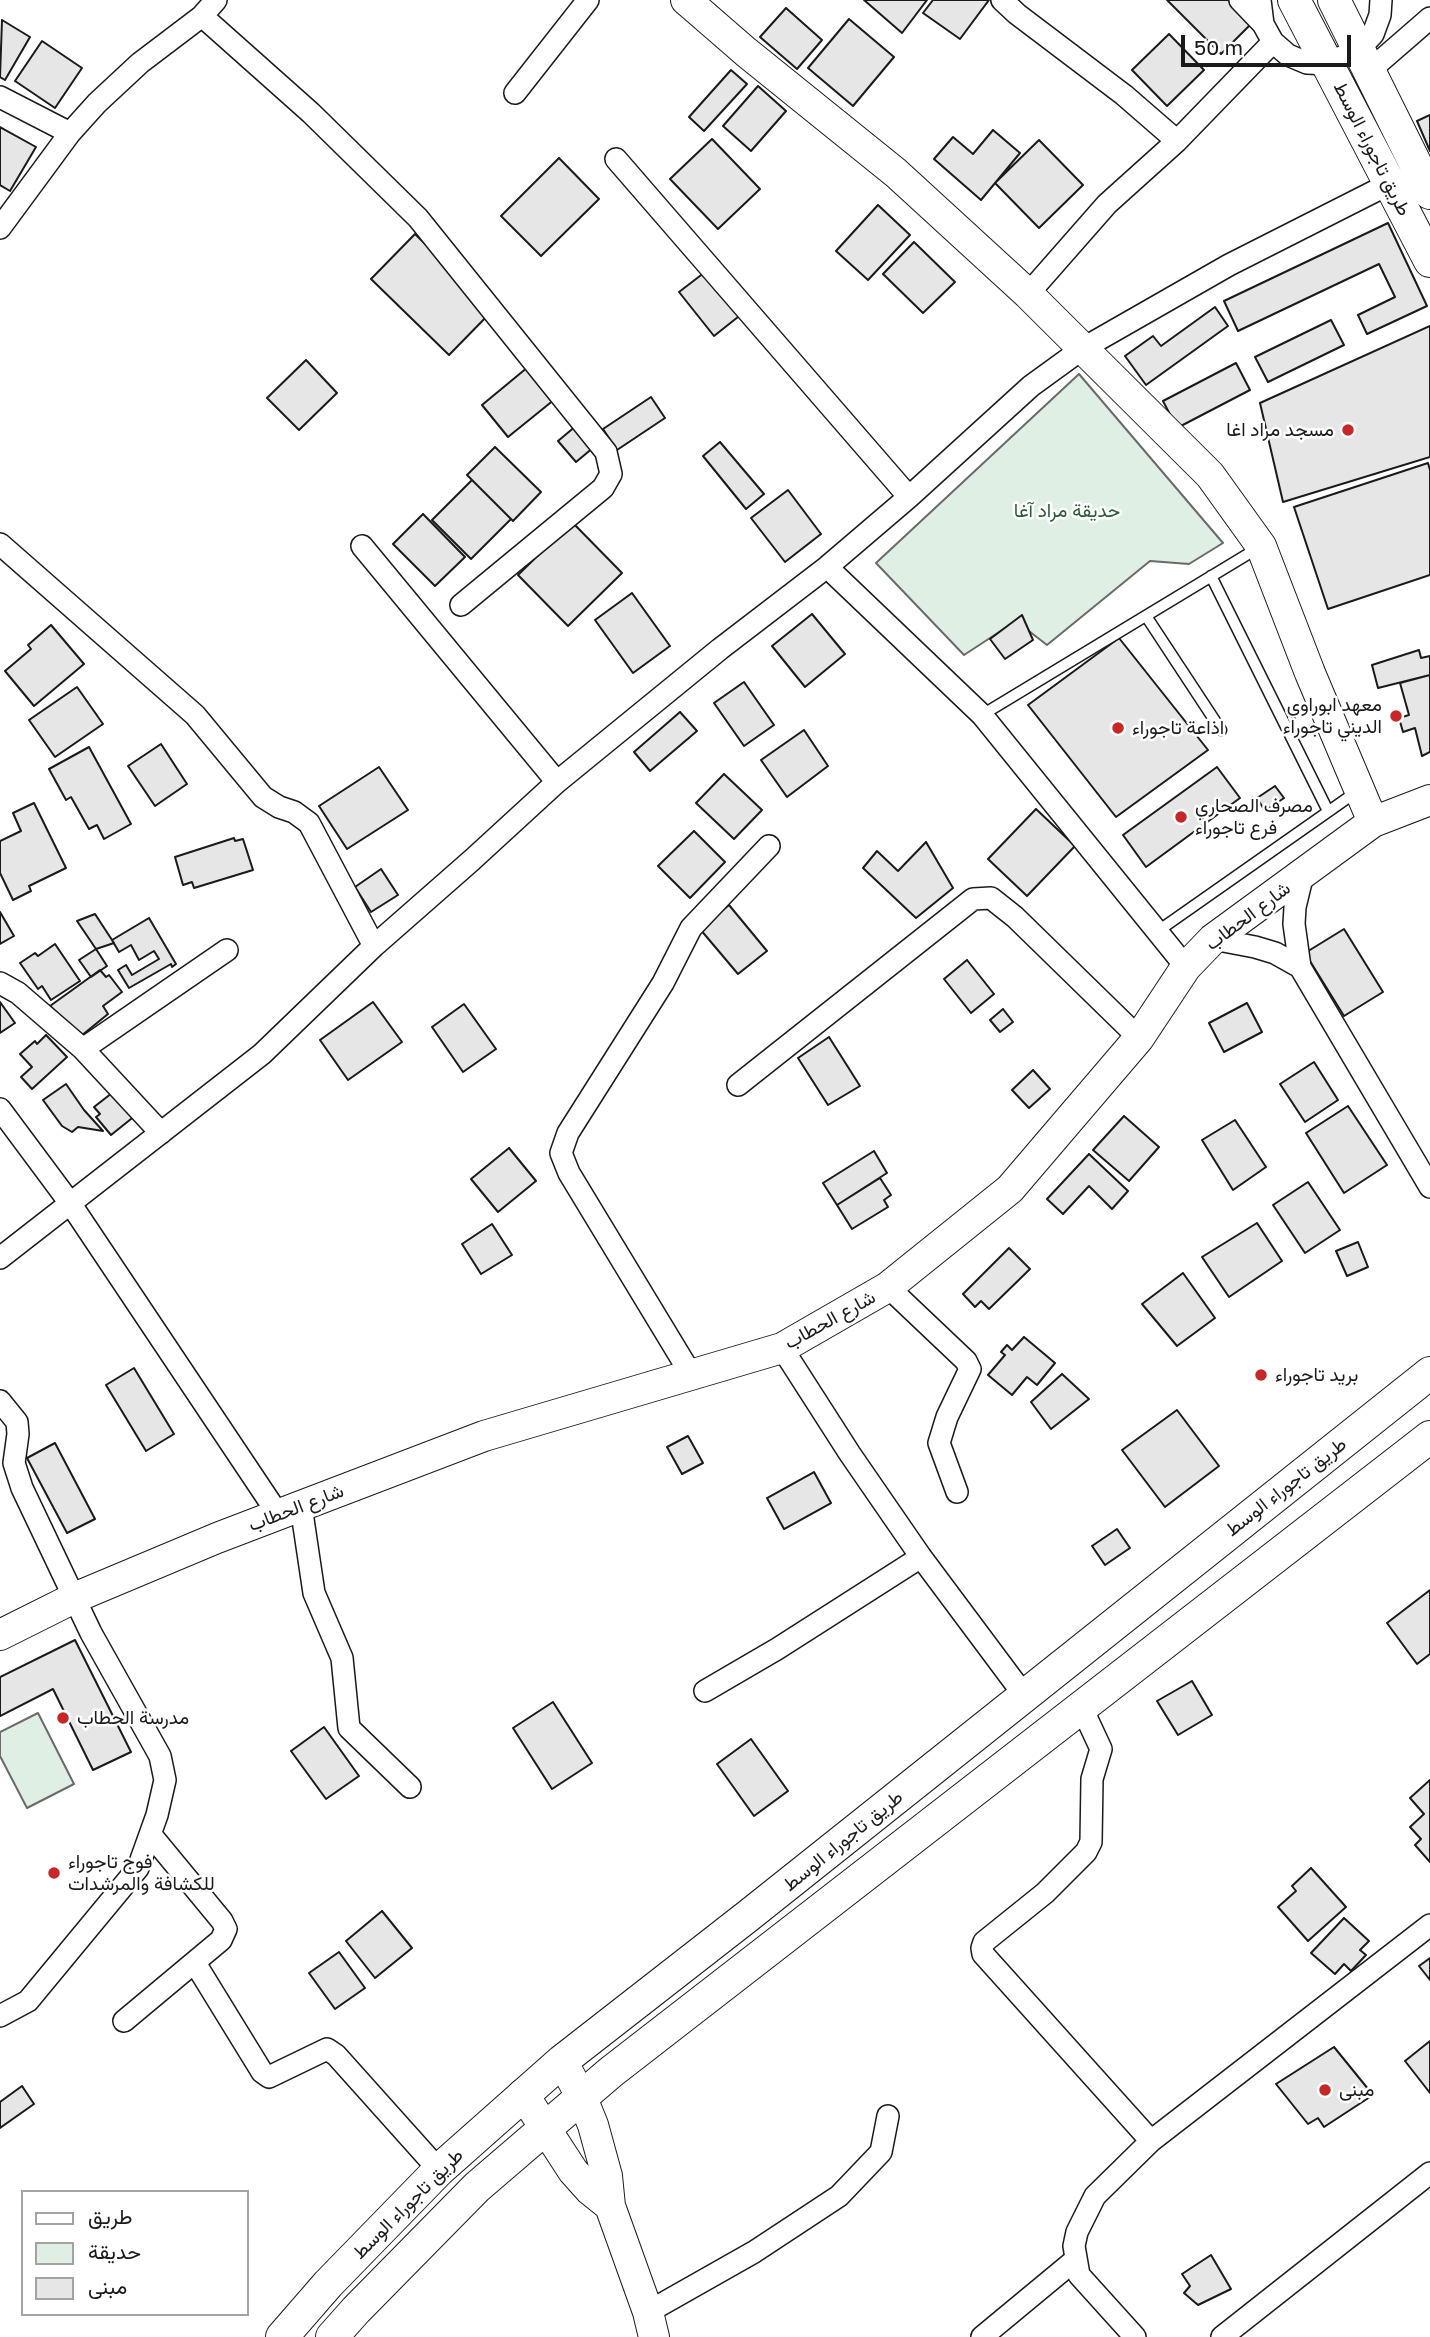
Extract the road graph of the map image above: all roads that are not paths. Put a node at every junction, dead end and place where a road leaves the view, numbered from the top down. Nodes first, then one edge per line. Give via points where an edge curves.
1 (216, 0) edge
2 (588, 0) edge
3 (686, 0) edge
4 (1002, 0) edge
5 (1240, 0) edge
6 (1260, 0) edge
7 (1294, 0) edge
8 (1334, 0) edge
9 (1381, 0) edge
10 (202, 16) junction
11 (1430, 18) edge
12 (1268, 33) junction
13 (1364, 59) junction
14 (1328, 64) junction
15 (515, 93) dead end
16 (0, 96) edge
17 (70, 133) junction
18 (1177, 141) junction
19 (616, 159) dead end
20 (1389, 184) junction
21 (1430, 193) edge
22 (0, 228) edge
23 (1430, 261) edge
24 (1028, 294) junction
25 (1082, 349) junction
26 (909, 497) junction
27 (0, 544) edge
28 (362, 546) dead end
29 (1261, 546) junction
30 (827, 567) junction
31 (1211, 576) junction
32 (461, 605) dead end
33 (1146, 616) junction
34 (982, 715) junction
35 (1221, 730) dead end
36 (557, 782) junction
37 (1359, 789) junction
38 (1430, 800) edge
39 (1328, 811) junction
40 (1373, 822) junction
41 (769, 846) dead end
42 (1303, 874) junction
43 (1158, 931) junction
44 (1213, 939) junction
45 (374, 946) junction
46 (227, 950) dead end
47 (1186, 967) junction
48 (1300, 967) junction
49 (0, 983) edge
50 (1139, 1038) junction
51 (83, 1049) junction
52 (738, 1085) dead end
53 (0, 1109) edge
54 (161, 1133) junction
55 (1430, 1187) edge
56 (70, 1203) junction
57 (0, 1258) edge
58 (888, 1287) junction
59 (782, 1348) junction
60 (1430, 1373) edge
61 (692, 1376) junction
62 (0, 1401) edge
63 (1430, 1437) edge
64 (957, 1492) dead end
65 (290, 1510) junction
66 (920, 1557) junction
67 (74, 1598) junction
68 (0, 1634) edge
69 (705, 1691) dead end
70 (1024, 1695) junction
71 (1081, 1706) junction
72 (410, 1787) dead end
73 (151, 1835) junction
74 (1430, 1925) edge
75 (195, 1963) junction
76 (0, 2016) edge
77 (124, 2021) dead end
78 (562, 2061) junction
79 (523, 2094) junction
80 (582, 2098) junction
81 (888, 2116) dead end
82 (545, 2128) junction
83 (1151, 2141) junction
84 (439, 2170) junction
85 (1430, 2173) edge
86 (610, 2206) junction
87 (1075, 2260) junction
88 (651, 2325) edge
89 (282, 2337) edge
90 (332, 2337) edge
91 (982, 2337) edge
92 (1135, 2337) edge
93 (1222, 2337) edge

1 - 10 street
2 - 15 street
3 - 24 street via 896,173
4 - 18 street
5 - 12 street
6 - 12 street
7 - 14 main road, طريق تاجوراء الوسط
8 - 13 main road, طريق تاجوراء الوسط
9 - 13 street
10 - 17 street via 140,63
10 - 32 street via 311,113 418,218 606,452 611,474 603,488
11 - 13 street
12 - 14 street via 1288,55 1307,63
12 - 18 street
13 - 14 street
13 - 21 main road, طريق تاجوراء الوسط
14 - 20 main road, طريق تاجوراء الوسط
16 - 17 street
17 - 22 street
18 - 24 street via 1107,204
19 - 26 street
20 - 23 main road, طريق تاجوراء الوسط
20 - 25 street via 1229,265
24 - 25 street
25 - 26 street via 990,421
25 - 29 street via 1210,475
26 - 30 street
27 - 45 street via 195,715 263,797 295,811 309,823
28 - 36 street
29 - 31 lane
29 - 37 street
30 - 34 street
30 - 36 street
31 - 33 lane
31 - 39 lane
33 - 34 lane
33 - 35 lane
34 - 43 street
36 - 45 street
37 - 39 lane
37 - 40 street
38 - 40 street, شارع الحطاب
39 - 43 lane
40 - 42 street, شارع الحطاب
41 - 61 street via 691,928 663,983 568,1133 561,1153
42 - 44 street, شارع الحطاب
42 - 48 street via 1294,924
43 - 47 street
44 - 47 street, شارع الحطاب
44 - 48 street via 1275,953
45 - 54 street via 261,1054
46 - 51 street
47 - 50 street, شارع الحطاب
48 - 55 street
49 - 51 street
50 - 52 street via 1015,917 991,898 973,900
50 - 58 street, شارع الحطاب via 1010,1189
51 - 54 street
53 - 56 street
54 - 56 street
56 - 57 street
56 - 65 street
58 - 59 street, شارع الحطاب
58 - 64 street via 970,1369 939,1443
59 - 61 street, شارع الحطاب
59 - 66 street
60 - 70 main road, طريق تاجوراء الوسط
61 - 65 street, شارع الحطاب via 484,1436
62 - 67 street via 17,1422 14,1463 22,1488
63 - 71 main road
65 - 67 street, شارع الحطاب
65 - 72 street via 314,1593 342,1658 349,1728
66 - 69 street
66 - 70 street
67 - 68 street, شارع الحطاب
67 - 73 street via 160,1756 164,1780
70 - 78 main road, طريق تاجوراء الوسط
71 - 80 main road
71 - 83 street via 1101,1749 1092,1779 1091,1842 1045,1893 982,1948
73 - 75 street via 226,1928 221,1940
73 - 76 street via 138,1868 94,1923 28,2001
74 - 83 street
75 - 77 street
75 - 84 street via 262,2072 270,2077 327,2049
78 - 79 main road, طريق تاجوراء الوسط
78 - 80 street
79 - 82 street
79 - 84 main road, طريق تاجوراء الوسط
80 - 82 main road
80 - 86 street via 601,2151
81 - 88 street via 881,2152 839,2196
82 - 86 street via 573,2171
82 - 90 main road via 477,2187
83 - 87 street via 1095,2196 1077,2232
84 - 89 main road, طريق تاجوراء الوسط
85 - 93 street
86 - 88 street
87 - 91 street
87 - 92 street via 1079,2275

